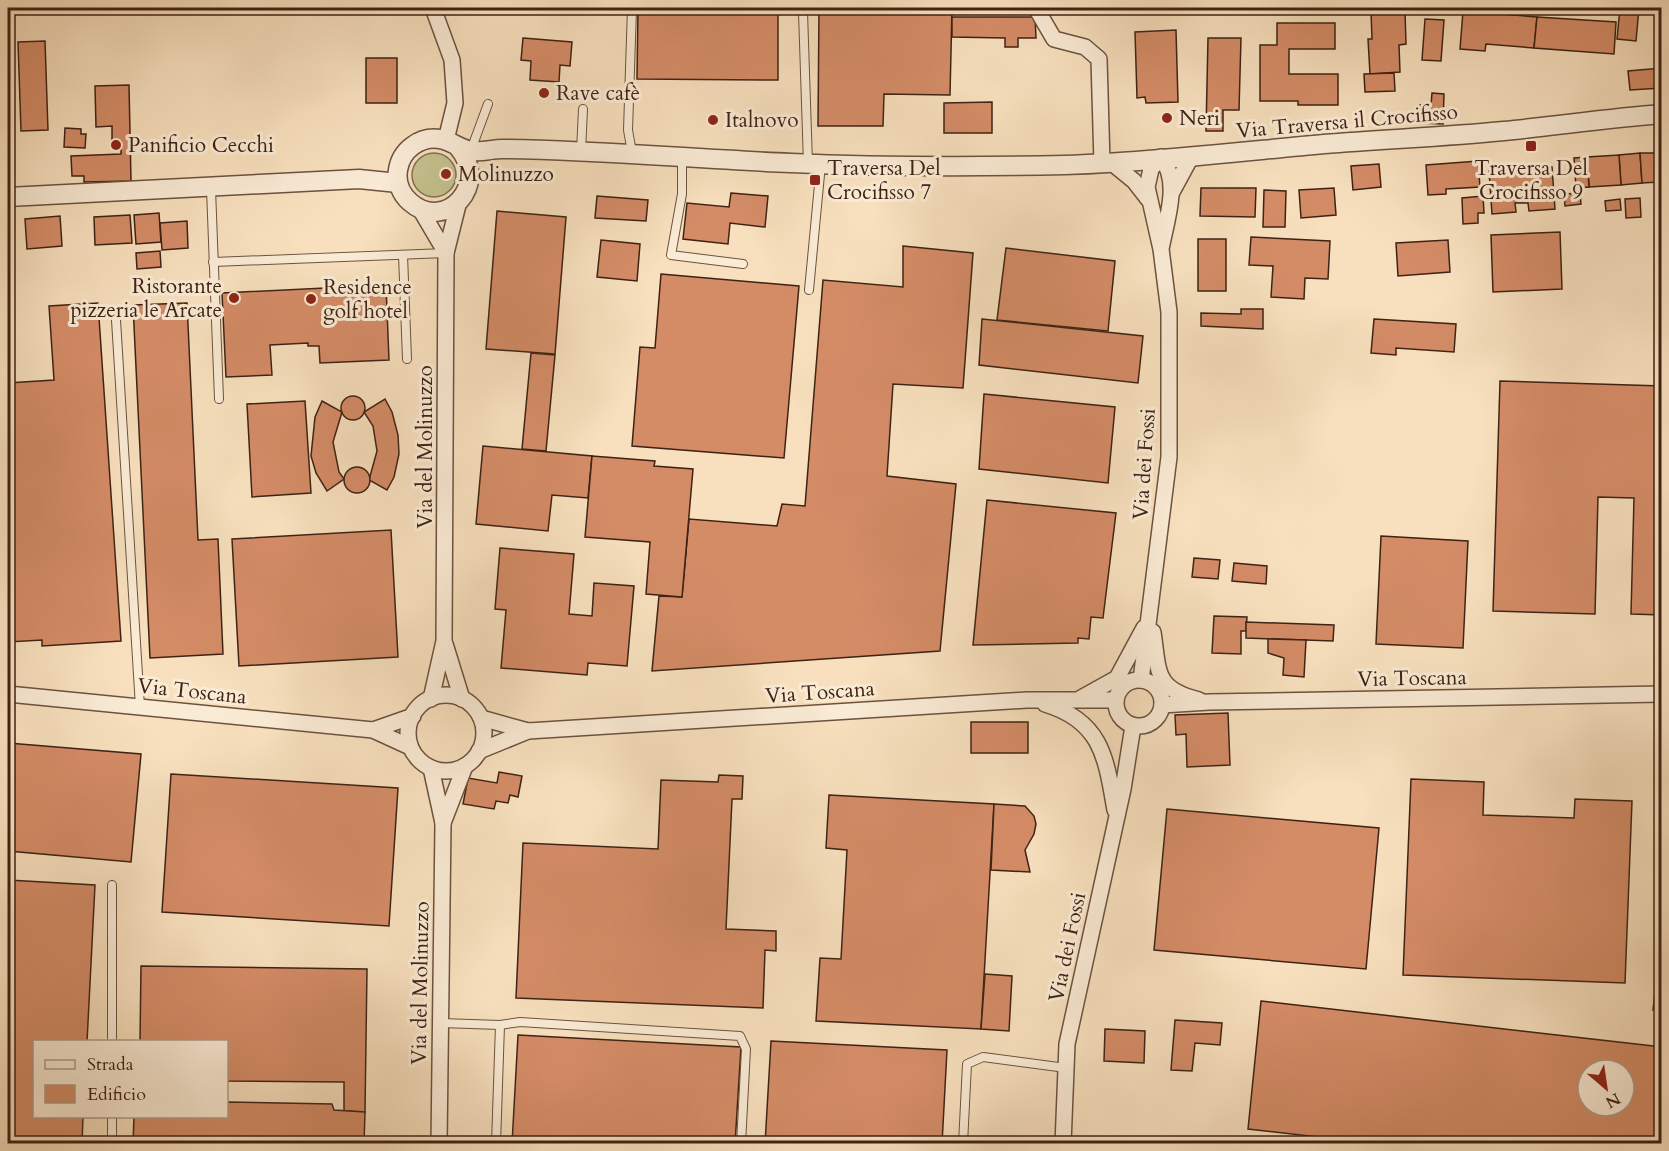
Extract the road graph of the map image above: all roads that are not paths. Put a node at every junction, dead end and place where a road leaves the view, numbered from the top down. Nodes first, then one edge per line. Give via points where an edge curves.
1 (433, 8) edge
2 (632, 8) edge
3 (1036, 8) edge
4 (803, 12) dead end
5 (488, 104) dead end
6 (583, 109) dead end
7 (1662, 114) edge
8 (461, 151) junction
9 (581, 152) junction
10 (632, 155) junction
11 (682, 156) junction
12 (1161, 157) junction
13 (1191, 158) junction
14 (401, 160) junction
15 (1107, 163) junction
16 (815, 164) junction
17 (359, 179) junction
18 (399, 183) junction
19 (211, 189) junction
20 (1171, 195) junction
21 (8, 197) edge
22 (459, 201) junction
23 (1149, 201) junction
24 (420, 209) junction
25 (1161, 249) junction
26 (446, 254) junction
27 (404, 255) junction
28 (213, 262) junction
29 (743, 264) dead end
30 (809, 290) dead end
31 (116, 320) dead end
32 (407, 359) dead end
33 (219, 399) dead end
34 (1151, 614) junction
35 (444, 641) junction
36 (1141, 680) junction
37 (8, 694) edge
38 (1662, 694) edge
39 (431, 699) junction
40 (462, 699) junction
41 (1079, 699) junction
42 (1027, 700) junction
43 (1116, 700) junction
44 (1209, 702) junction
45 (1162, 705) junction
46 (140, 707) junction
47 (412, 716) junction
48 (481, 718) junction
49 (1133, 726) junction
50 (373, 730) junction
51 (528, 731) junction
52 (410, 747) junction
53 (479, 751) junction
54 (465, 766) junction
55 (431, 768) junction
56 (1116, 818) junction
57 (443, 823) junction
58 (112, 885) dead end
59 (441, 1023) junction
60 (500, 1025) junction
61 (112, 1040) edge
62 (1066, 1068) junction
63 (112, 1118) edge
64 (112, 1143) edge
65 (439, 1143) edge
66 (495, 1143) edge
67 (741, 1143) edge
68 (963, 1143) edge
69 (1063, 1143) edge

1 - 8 street via 452,60
2 - 10 lane via 628,130
3 - 15 street via 1054,39 1085,47 1099,59
4 - 16 lane
5 - 8 lane
6 - 9 lane
7 - 13 street, Via Traversa il Crocifisso
8 - 9 street, Via Traversa il Crocifisso
8 - 14 street, Via Traversa il Crocifisso via 421,141 406,151
8 - 22 street via 467,191
9 - 10 street, Via Traversa il Crocifisso
10 - 11 street, Via Traversa il Crocifisso
11 - 16 street, Via Traversa il Crocifisso
11 - 29 lane via 682,194 672,255
12 - 13 street, Via Traversa il Crocifisso
12 - 15 street, Via Traversa il Crocifisso
12 - 20 street, Via dei Fossi via 1170,173
12 - 23 street, Via dei Fossi via 1148,178
13 - 20 street, Via dei Fossi
14 - 17 street, Via Traversa il Crocifisso
14 - 18 street
15 - 16 street, Via Traversa il Crocifisso
15 - 23 street, Via dei Fossi via 1134,181
16 - 30 lane
17 - 18 street, Via Traversa il Crocifisso
17 - 19 street, Via Traversa il Crocifisso
18 - 24 street via 404,195
19 - 21 street, Via Traversa il Crocifisso
19 - 28 lane
20 - 25 street, Via dei Fossi
22 - 24 street via 441,211
22 - 26 street, Via del Molinuzzo
23 - 25 street, Via dei Fossi
24 - 26 street
25 - 34 street, Via dei Fossi via 1168,312 1169,457
26 - 27 lane
26 - 35 street, Via del Molinuzzo
27 - 28 lane
27 - 32 lane
28 - 33 lane
31 - 46 lane
34 - 36 street, Via dei Fossi
34 - 41 street via 1117,678
34 - 44 street via 1158,675 1186,697
35 - 39 street, Via del Molinuzzo
35 - 40 street, Via del Molinuzzo
36 - 43 street via 1122,688
36 - 45 street via 1159,691
37 - 46 street, Via Toscana
38 - 44 street, Via Toscana
39 - 40 street
39 - 47 street
40 - 48 street
41 - 42 street, Via Toscana
41 - 43 street, Via Toscana
42 - 51 street, Via Toscana
42 - 56 street via 1065,710 1086,726 1102,747
43 - 49 street via 1122,719
44 - 45 street, Via Toscana
45 - 49 street via 1152,723
46 - 50 street, Via Toscana
47 - 50 street, Via Toscana
47 - 52 street
48 - 51 street, Via Toscana
48 - 53 street via 484,729
49 - 56 street, Via dei Fossi
50 - 52 street, Via Toscana
51 - 53 street, Via Toscana
52 - 55 street
53 - 54 street
54 - 55 street via 454,771
54 - 57 street, Via del Molinuzzo
55 - 57 street, Via del Molinuzzo
56 - 62 street, Via dei Fossi via 1067,1044
57 - 59 street, Via del Molinuzzo
58 - 61 lane
59 - 60 lane
59 - 65 street, Via del Molinuzzo
60 - 66 lane
60 - 67 lane via 520,1022 740,1036 746,1048
62 - 68 lane via 983,1057 967,1064
62 - 69 street, Via dei Fossi
63 - 64 lane

